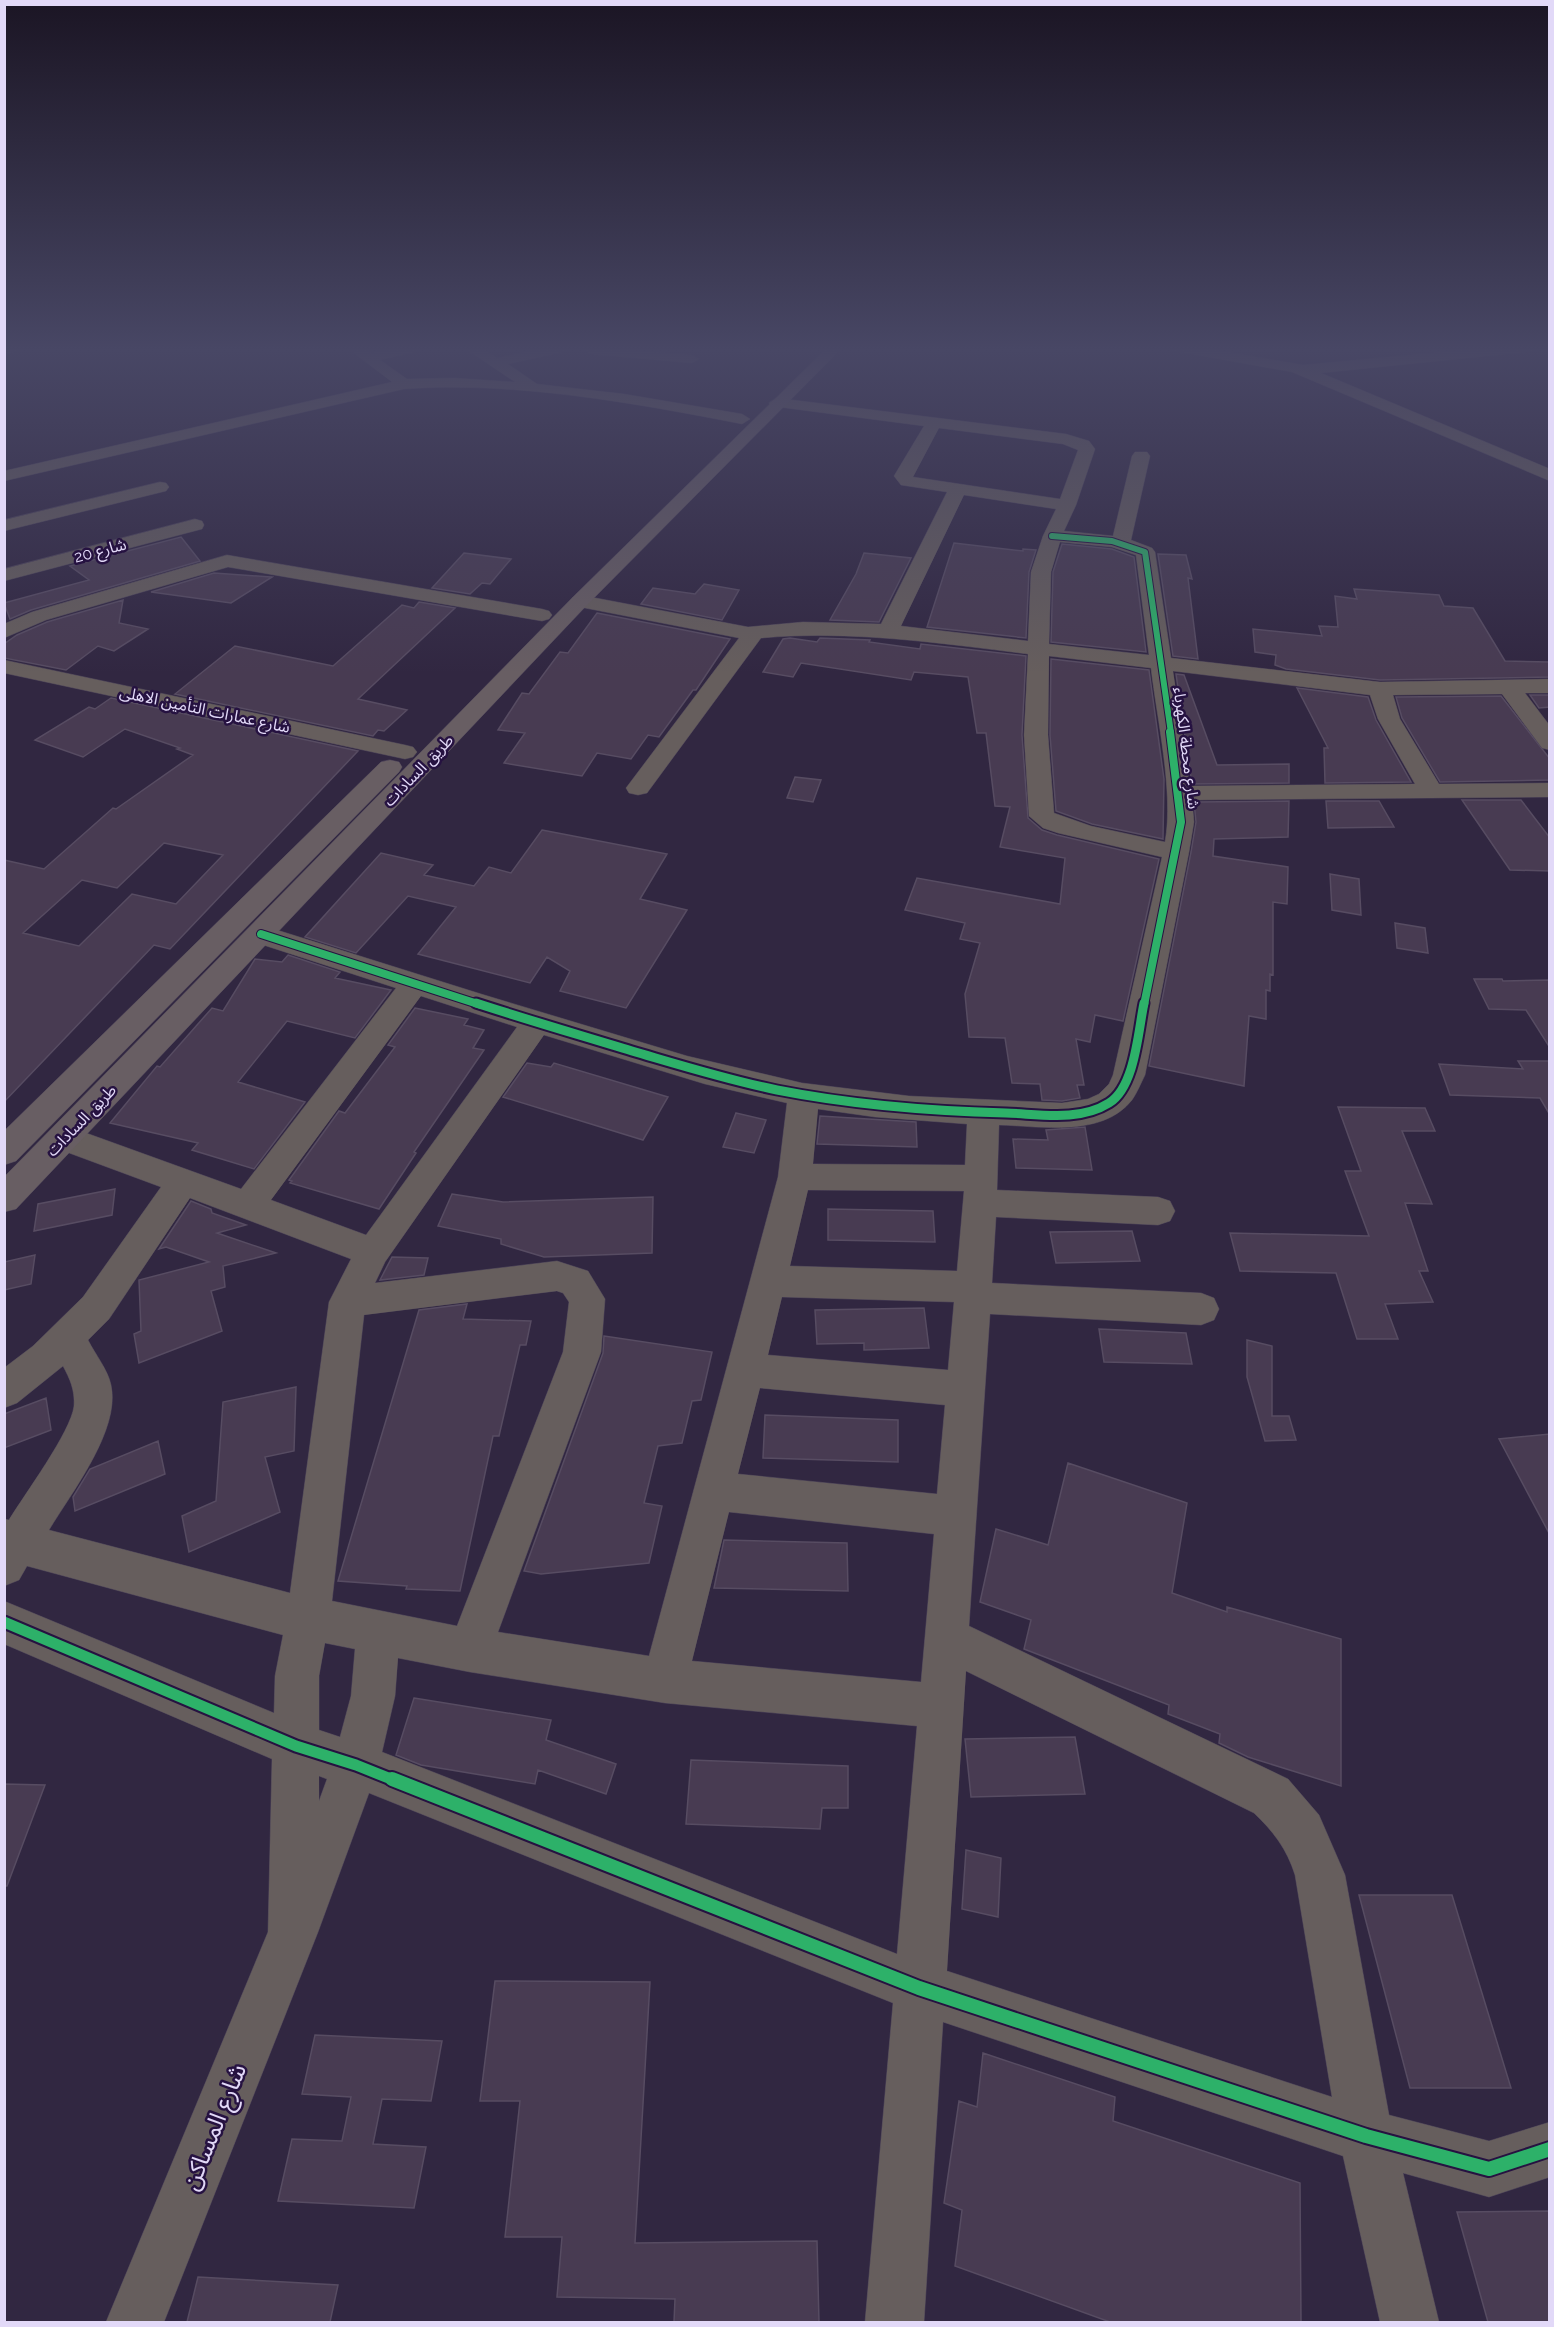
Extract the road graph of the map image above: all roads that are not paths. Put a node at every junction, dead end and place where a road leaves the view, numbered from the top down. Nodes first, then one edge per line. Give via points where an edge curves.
1 (91, 456) edge
2 (131, 456) edge
3 (712, 456) edge
4 (719, 456) edge
5 (915, 456) edge
6 (1085, 456) edge
7 (1141, 456) dead end
8 (1502, 456) edge
9 (4, 476) edge
10 (1550, 476) edge
11 (689, 483) junction
12 (160, 487) junction
13 (958, 489) junction
14 (1067, 505) junction
15 (4, 526) edge
16 (203, 534) junction
17 (1052, 536) junction
18 (1121, 544) junction
19 (227, 561) junction
20 (4, 575) edge
21 (580, 602) junction
22 (542, 615) junction
23 (4, 632) edge
24 (888, 632) junction
25 (753, 634) junction
26 (1039, 649) junction
27 (1160, 663) junction
28 (4, 666) edge
29 (1508, 686) junction
30 (1550, 686) edge
31 (1380, 689) junction
32 (1550, 743) edge
33 (405, 752) junction
34 (638, 788) dead end
35 (1550, 790) edge
36 (1432, 792) junction
37 (1179, 793) junction
38 (1176, 852) junction
39 (261, 934) junction
40 (415, 984) junction
41 (537, 1022) junction
42 (804, 1094) junction
43 (983, 1113) junction
44 (64, 1138) junction
45 (4, 1152) edge
46 (795, 1177) junction
47 (183, 1182) junction
48 (981, 1191) junction
49 (4, 1199) edge
50 (248, 1206) junction
51 (1158, 1211) dead end
52 (373, 1252) junction
53 (769, 1281) junction
54 (973, 1292) junction
55 (347, 1302) junction
56 (1201, 1310) dead end
57 (67, 1337) junction
58 (747, 1370) junction
59 (965, 1389) junction
60 (4, 1391) edge
61 (714, 1491) junction
62 (956, 1516) junction
63 (9, 1549) edge
64 (308, 1619) junction
65 (4, 1622) edge
66 (378, 1632) junction
67 (948, 1638) junction
68 (470, 1650) junction
69 (665, 1681) junction
70 (942, 1706) junction
71 (296, 1746) junction
72 (356, 1765) junction
73 (293, 1932) junction
74 (919, 1988) junction
75 (1366, 2136) junction
76 (1550, 2149) edge
77 (135, 2322) edge
78 (894, 2322) edge
79 (1409, 2322) edge

1 - 9 street
2 - 12 street
3 - 11 main road, طريق السادات
4 - 11 main road, طريق السادات
5 - 13 street via 903,476 907,481
6 - 14 street
7 - 18 street
8 - 10 street
11 - 21 main road, طريق السادات
11 - 22 main road, طريق السادات
12 - 15 street
12 - 16 street
13 - 14 street
13 - 24 street
14 - 17 street
16 - 19 street
16 - 20 street, شارع 20
17 - 18 street, شارع محطة الكهرباء
17 - 26 street via 1041,572
18 - 27 street, شارع محطة الكهرباء via 1145,552 1147,558
19 - 22 street
19 - 23 street via 39,616
21 - 25 street
21 - 39 main road, طريق السادات
22 - 33 main road, طريق السادات
24 - 25 street via 803,628
24 - 26 street
25 - 34 street
26 - 27 street
26 - 38 street via 1036,735 1042,816 1050,823
27 - 31 street
27 - 37 street, شارع محطة الكهرباء
28 - 33 street, شارع عمارات التأمين الاهلى
29 - 30 street
29 - 31 street
29 - 32 street
31 - 36 street via 1389,719
33 - 45 main road, طريق السادات
35 - 36 street
36 - 37 street
37 - 38 street, شارع محطة الكهرباء via 1181,822
38 - 43 street, شارع محطة الكهرباء via 1125,1089 1112,1103 1091,1112
39 - 40 street, شارع محطة الكهرباء
39 - 44 main road, طريق السادات
40 - 41 street, شارع محطة الكهرباء
40 - 50 street
41 - 42 street, شارع محطة الكهرباء via 742,1082
41 - 52 street
42 - 43 street, شارع محطة الكهرباء
42 - 46 street
43 - 48 street
44 - 47 street
44 - 49 main road, طريق السادات
46 - 48 street
46 - 53 street
47 - 50 street
47 - 57 street via 96,1308
48 - 51 street
48 - 54 street
50 - 52 street
52 - 55 street
53 - 54 street
53 - 58 street
54 - 56 street
54 - 59 street
55 - 64 street, شارع المساكن
55 - 68 street via 557,1276 575,1282 587,1299 582,1352
57 - 60 street
57 - 63 street via 92,1386 93,1407 85,1434
58 - 59 street
58 - 61 street
59 - 62 street
61 - 62 street
61 - 69 street
62 - 67 street
63 - 64 street
64 - 66 street
64 - 71 street, شارع المساكن via 297,1677
65 - 71 street
66 - 68 street
66 - 72 street, شارع المساكن via 373,1696
67 - 70 street
67 - 75 street via 1271,1796 1294,1817 1311,1845 1320,1875
68 - 69 street
69 - 70 street
70 - 74 street
71 - 72 street
71 - 73 street, شارع المساكن
72 - 73 street, شارع المساكن
72 - 74 street
73 - 77 street, شارع المساكن
74 - 75 street
74 - 78 street
75 - 76 street via 1489,2169
75 - 79 street

